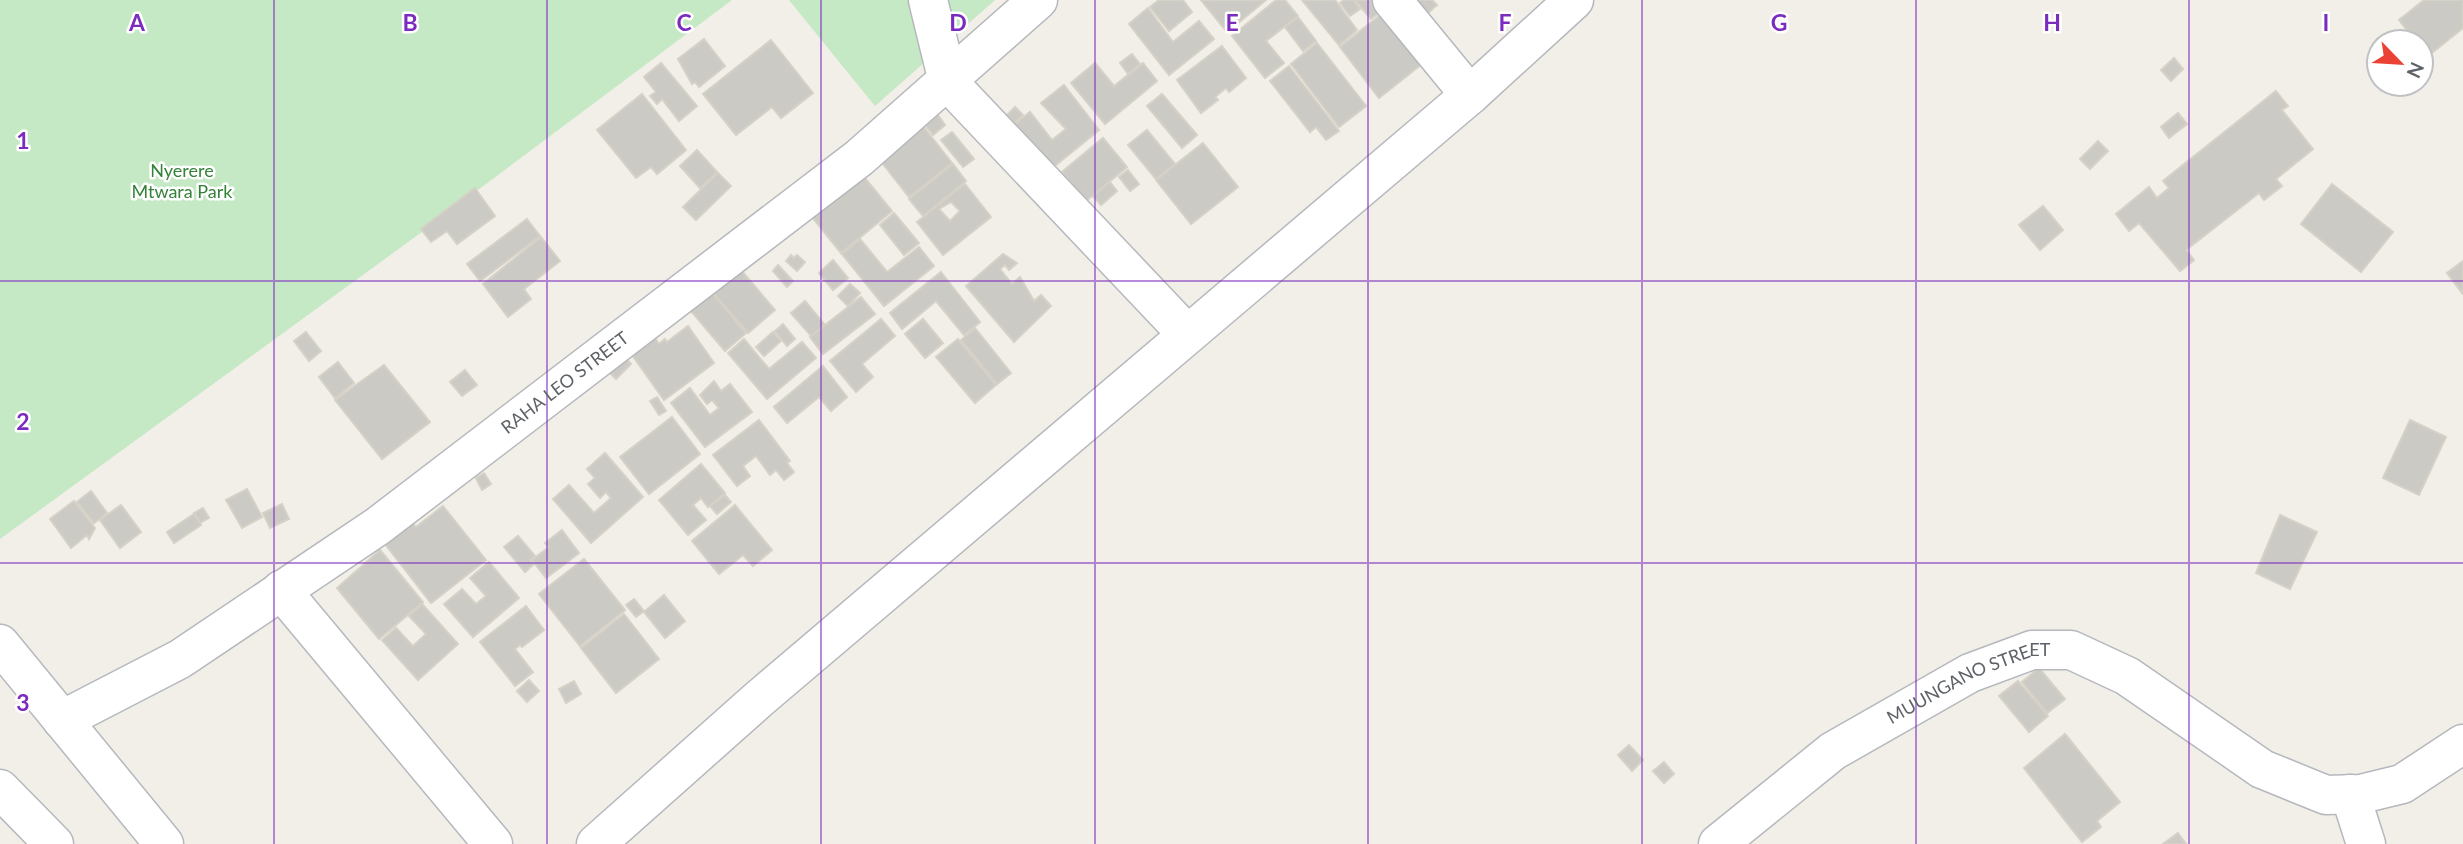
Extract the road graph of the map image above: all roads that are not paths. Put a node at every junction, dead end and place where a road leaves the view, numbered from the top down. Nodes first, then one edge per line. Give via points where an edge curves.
1 (928, 0) edge
2 (1038, 0) edge
3 (1392, 0) edge
4 (1574, 0) edge
5 (948, 82) junction
6 (1470, 95) junction
7 (1187, 334) junction
8 (281, 590) junction
9 (0, 644) edge
10 (62, 720) junction
11 (2463, 744) edge
12 (0, 789) edge
13 (2350, 794) junction
14 (54, 844) edge
15 (164, 844) edge
16 (493, 844) edge
17 (596, 844) edge
18 (1718, 844) edge
19 (2366, 844) edge

1 - 5 street
2 - 5 street, RAHA LEO STREET
3 - 6 street
4 - 6 street
5 - 7 street
5 - 8 street, RAHA LEO STREET via 859,158 378,526
6 - 7 street
7 - 17 street
8 - 10 street, RAHA LEO STREET via 180,659
8 - 16 street
9 - 10 street
10 - 15 street
11 - 13 street, MUUNGANO STREET via 2402,784
12 - 14 street
13 - 18 street, MUUNGANO STREET via 2326,795 2262,769 2127,676 2071,650 2032,650 1970,673 1833,751
13 - 19 street

